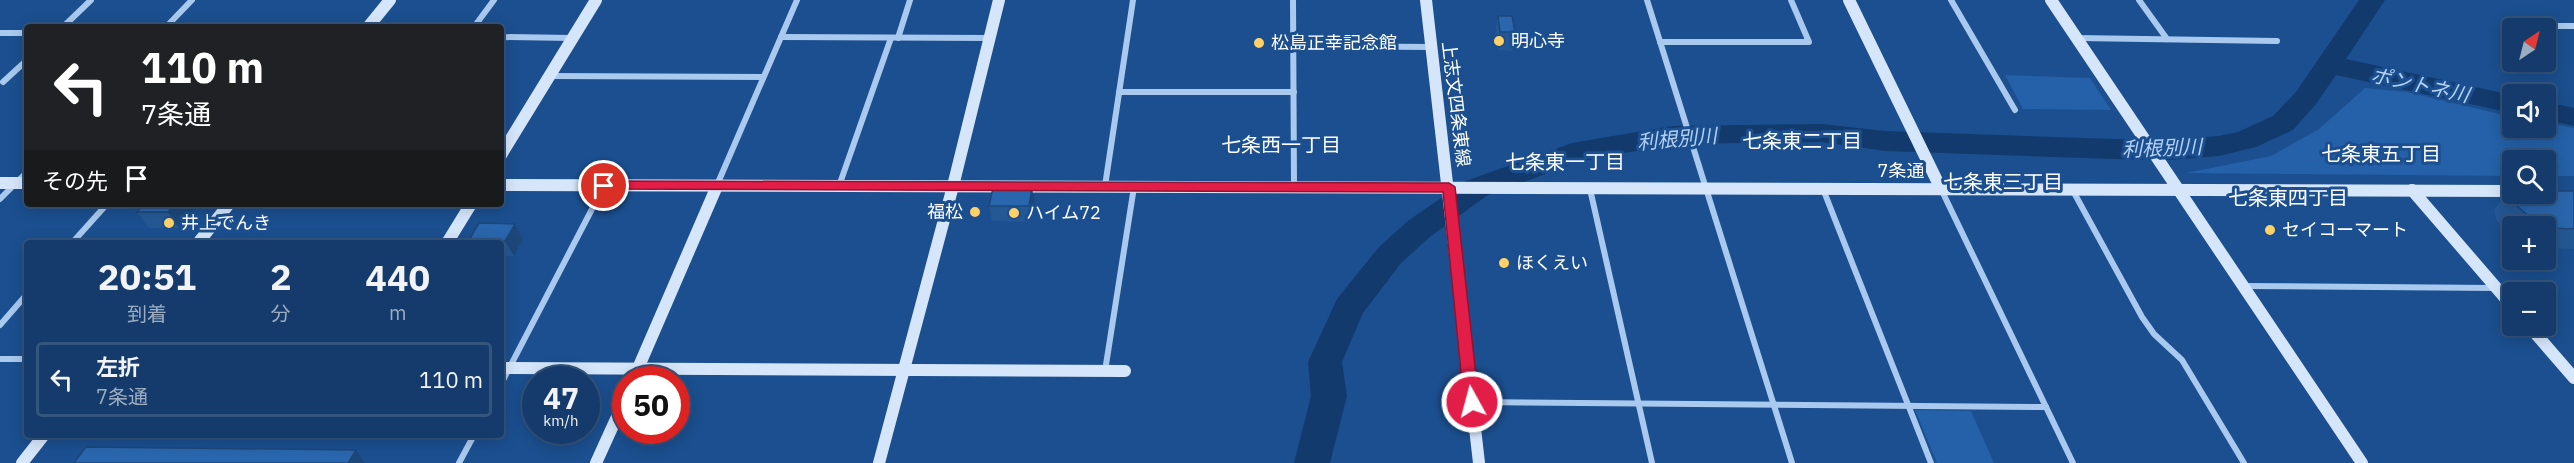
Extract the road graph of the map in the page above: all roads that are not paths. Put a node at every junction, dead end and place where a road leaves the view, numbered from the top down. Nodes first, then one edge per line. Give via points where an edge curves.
1 (92, 0) edge
2 (192, 0) edge
3 (390, 0) edge
4 (494, 0) edge
5 (596, 0) edge
6 (797, 0) edge
7 (910, 0) edge
8 (999, 0) edge
9 (1133, 0) edge
10 (1293, 0) edge
11 (1426, 0) edge
12 (1647, 0) edge
13 (1791, 0) edge
14 (1849, 0) edge
15 (1951, 0) edge
16 (2051, 0) edge
17 (2139, 0) edge
18 (66, 24) edge
19 (169, 24) edge
20 (370, 24) edge
21 (476, 24) edge
22 (2556, 26) edge
23 (2574, 26) edge
24 (0, 33) edge
25 (24, 33) edge
26 (504, 37) edge
27 (781, 37) junction
28 (572, 38) junction
29 (894, 38) junction
30 (989, 38) junction
31 (2076, 38) junction
32 (2167, 39) junction
33 (2277, 41) dead end
34 (1660, 42) junction
35 (1293, 46) junction
36 (1431, 47) junction
37 (24, 63) edge
38 (550, 76) junction
39 (763, 77) junction
40 (3, 82) dead end
41 (1119, 92) junction
42 (1294, 92) junction
43 (2015, 110) dead end
44 (504, 150) edge
45 (0, 183) edge
46 (22, 183) edge
47 (504, 185) edge
48 (604, 186) junction
49 (717, 186) junction
50 (839, 186) junction
51 (953, 186) junction
52 (1106, 186) junction
53 (1134, 186) junction
54 (1294, 187) junction
55 (1449, 187) junction
56 (1590, 188) junction
57 (1705, 188) junction
58 (1823, 188) junction
59 (1941, 189) junction
60 (2071, 189) junction
61 (2177, 189) junction
62 (2412, 190) junction
63 (2502, 191) edge
64 (0, 200) edge
65 (104, 207) edge
66 (227, 207) edge
67 (469, 207) edge
68 (75, 240) edge
69 (200, 240) edge
70 (449, 240) edge
71 (2243, 286) junction
72 (2497, 288) junction
73 (2502, 294) edge
74 (24, 297) edge
75 (0, 325) edge
76 (2538, 336) edge
77 (0, 359) edge
78 (24, 359) edge
79 (639, 366) edge
80 (505, 368) edge
81 (904, 369) junction
82 (1105, 371) junction
83 (1125, 371) dead end
84 (612, 373) edge
85 (690, 373) edge
86 (2574, 378) edge
87 (1472, 402) junction
88 (1640, 404) junction
89 (1774, 405) junction
90 (1908, 406) junction
91 (2046, 407) junction
92 (612, 428) edge
93 (42, 438) edge
94 (472, 438) edge
95 (22, 463) edge
96 (459, 463) edge
97 (596, 463) edge
98 (879, 463) edge
99 (1479, 463) edge
100 (1652, 463) edge
101 (1792, 463) edge
102 (1931, 463) edge
103 (2073, 463) edge
104 (2244, 463) edge
105 (2362, 463) edge

1 - 18 street
2 - 19 street
3 - 20 street
4 - 21 street
5 - 28 street
6 - 27 street
7 - 29 street
8 - 30 street
9 - 41 street
10 - 35 street
11 - 36 street, 上志文四条東線
12 - 34 street
13 - 34 street via 1809,42
14 - 59 street
15 - 43 street
16 - 31 street
17 - 32 street
22 - 23 street
24 - 25 street
26 - 28 street
27 - 29 street
27 - 39 street
28 - 38 street
29 - 30 street
29 - 50 street
30 - 51 street
31 - 32 street
31 - 61 street
32 - 33 street
34 - 57 street
35 - 36 street
35 - 42 street
36 - 55 street, 上志文四条東線
37 - 40 street
38 - 39 street
38 - 44 street
39 - 49 street
41 - 42 street
41 - 52 street
42 - 54 street
45 - 46 street
46 - 64 street
47 - 48 street
48 - 49 street
48 - 80 street
49 - 50 street
49 - 79 street
50 - 51 street
51 - 52 street
51 - 81 street
52 - 53 street
53 - 54 street
53 - 82 street
54 - 55 street
55 - 56 street, 7条通
55 - 87 street, 上志文四条東線
56 - 57 street, 7条通
56 - 88 street
57 - 58 street, 7条通
57 - 89 street
58 - 59 street, 7条通
58 - 90 street
59 - 60 street, 7条通
59 - 91 street
60 - 61 street, 7条通
60 - 104 street via 2142,317 2182,360
61 - 62 street, 7条通
61 - 71 street
62 - 63 street, 7条通
62 - 72 street
65 - 68 street
66 - 69 street
67 - 70 street
71 - 72 street
71 - 105 street
72 - 73 street
74 - 75 street
76 - 86 street
77 - 78 street
80 - 84 street
81 - 82 street
81 - 85 street
81 - 98 street
82 - 83 street
87 - 88 street
87 - 99 street, 上志文四条東線
88 - 89 street
88 - 100 street
89 - 90 street
89 - 101 street
90 - 91 street
90 - 102 street
91 - 103 street
92 - 97 street
93 - 95 street
94 - 96 street

